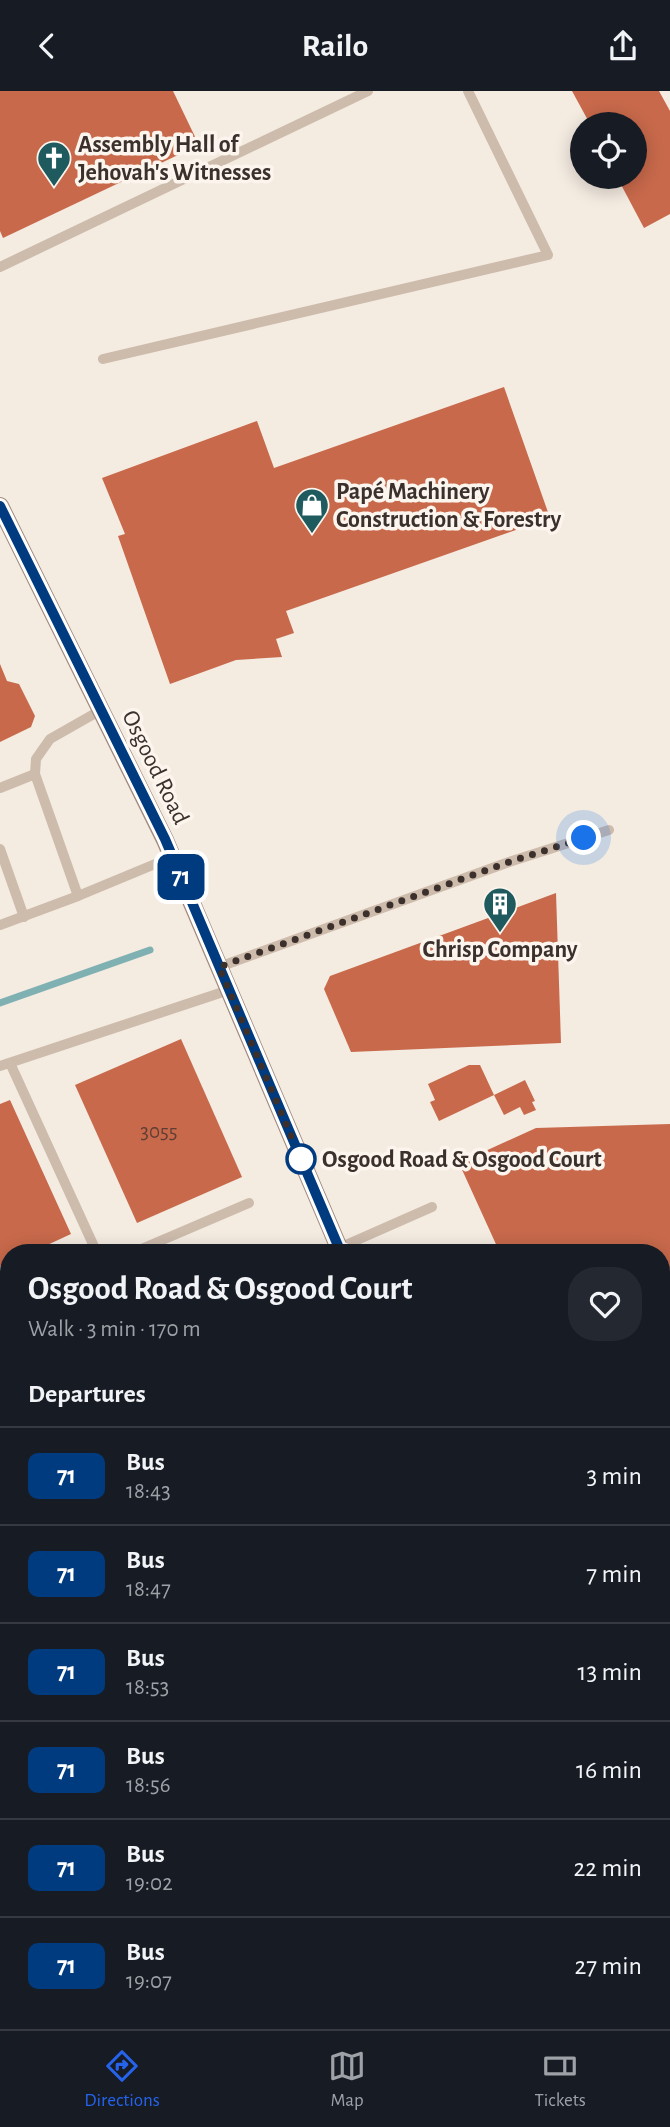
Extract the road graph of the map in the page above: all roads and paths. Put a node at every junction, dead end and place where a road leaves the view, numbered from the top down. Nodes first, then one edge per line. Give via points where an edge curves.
1 (368, 91) edge
2 (468, 91) edge
3 (0, 267) edge
4 (103, 359) dead end
5 (0, 506) edge
6 (101, 710) junction
7 (35, 775) junction
8 (0, 788) edge
9 (609, 830) dead end
10 (0, 849) edge
11 (172, 856) junction
12 (78, 896) junction
13 (24, 916) junction
14 (0, 925) edge
15 (219, 967) junction
16 (229, 991) junction
17 (5, 1065) edge
18 (249, 1203) dead end
19 (432, 1207) dead end
20 (93, 1244) edge
21 (153, 1244) edge
22 (336, 1244) edge
23 (356, 1244) edge

1 - 3 lane
2 - 4 lane via 548,255
5 - 6 main road, Osgood Road
6 - 7 lane via 50,739 36,759
6 - 11 main road, Osgood Road
7 - 8 lane
7 - 12 lane
9 - 15 lane
10 - 13 lane
11 - 12 lane
11 - 15 main road, Osgood Road
12 - 13 lane
13 - 14 lane
15 - 16 main road, Osgood Road
16 - 17 lane
16 - 22 main road, Osgood Road
17 - 20 lane
18 - 21 lane
19 - 23 lane

